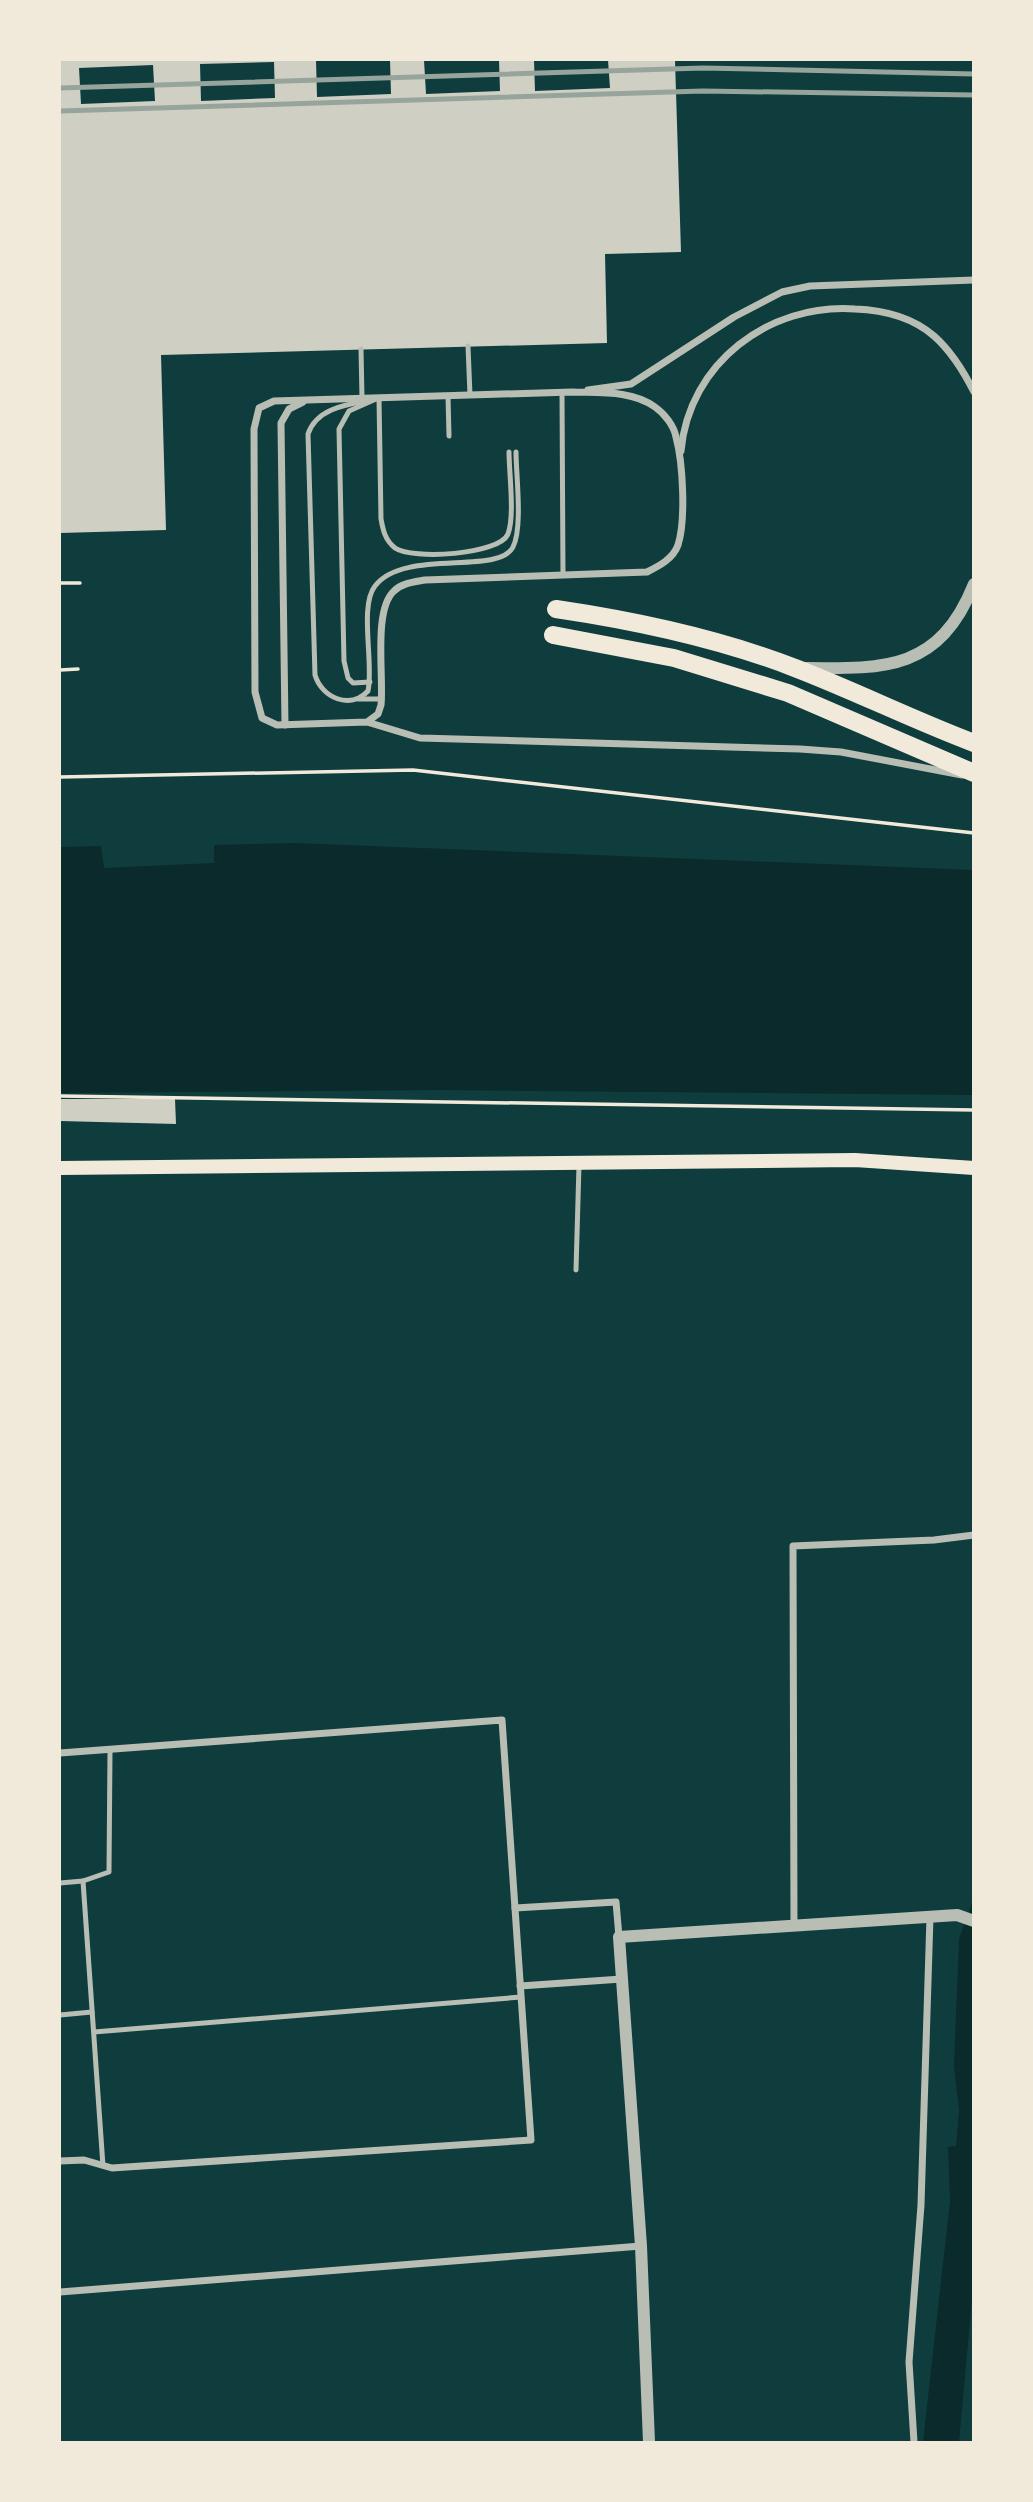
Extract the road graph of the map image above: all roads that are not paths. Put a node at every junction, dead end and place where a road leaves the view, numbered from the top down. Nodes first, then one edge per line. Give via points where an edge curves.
1 (974, 280) edge
2 (468, 346) dead end
3 (361, 349) dead end
4 (572, 392) junction
5 (562, 393) junction
6 (974, 393) edge
7 (470, 395) junction
8 (448, 396) junction
9 (362, 398) junction
10 (379, 398) junction
11 (306, 400) junction
12 (449, 436) dead end
13 (680, 466) junction
14 (563, 575) junction
15 (974, 584) edge
16 (556, 609) dead end
17 (553, 635) dead end
18 (794, 668) junction
19 (370, 682) junction
20 (382, 699) junction
21 (355, 700) junction
22 (367, 722) junction
23 (285, 725) junction
24 (974, 743) edge
25 (974, 775) edge
26 (579, 1163) junction
27 (60, 1168) edge
28 (974, 1168) edge
29 (576, 1270) dead end
30 (974, 1535) edge
31 (110, 1752) junction
32 (60, 1753) edge
33 (83, 1881) junction
34 (60, 1882) edge
35 (515, 1908) junction
36 (930, 1917) junction
37 (974, 1921) edge
38 (794, 1926) junction
39 (619, 1937) junction
40 (622, 1979) junction
41 (520, 1986) junction
42 (521, 1997) junction
43 (92, 2012) junction
44 (60, 2015) edge
45 (94, 2032) junction
46 (60, 2161) edge
47 (103, 2165) junction
48 (641, 2246) junction
49 (60, 2292) edge
50 (649, 2442) edge
51 (914, 2442) edge

1 - 4 street via 810,286 782,292 734,317 631,384
2 - 7 lane
3 - 9 lane
4 - 5 street
4 - 13 street via 628,396 655,407 672,427
5 - 7 street
5 - 14 lane
6 - 13 street via 943,345 904,317 837,308 792,314 746,340 702,384 687,413
7 - 8 street
8 - 10 street
8 - 12 lane
9 - 10 street
9 - 11 street
10 - 19 lane via 349,411 339,429 344,661 353,683
10 - 19 lane via 381,519 383,532 397,550 439,554 496,547 508,534 513,452 517,528 513,547 496,559 401,568 374,587 369,601
10 - 21 lane via 323,414 308,434 316,675 326,694
11 - 23 street via 289,409 281,423
11 - 23 street via 268,402 259,408 254,421 255,699 262,718
13 - 14 street via 681,524 677,547 665,563 647,572
14 - 20 street via 425,580 400,586 383,614
15 - 18 street via 944,636 919,654 891,664
16 - 18 main road via 680,632
17 - 25 main road via 674,658 788,693
18 - 24 main road
19 - 21 lane via 368,691
20 - 21 lane
20 - 22 street via 378,714
22 - 23 street
22 - 25 street via 420,738 841,752
26 - 27 main road
26 - 28 main road via 855,1160
26 - 29 lane
30 - 38 street via 793,1546
31 - 32 street
31 - 33 lane via 109,1872
31 - 35 street via 502,1720
33 - 34 lane
33 - 43 lane
35 - 39 street via 616,1902
35 - 41 street
36 - 37 street via 957,1915
36 - 38 street
36 - 51 street via 921,2205 909,2362
38 - 39 street
39 - 40 street
40 - 41 street
40 - 48 street
41 - 42 street
42 - 45 lane
42 - 47 street via 531,2140 112,2168
43 - 44 lane
43 - 45 lane
45 - 47 lane
46 - 47 street
48 - 49 street
48 - 50 street

